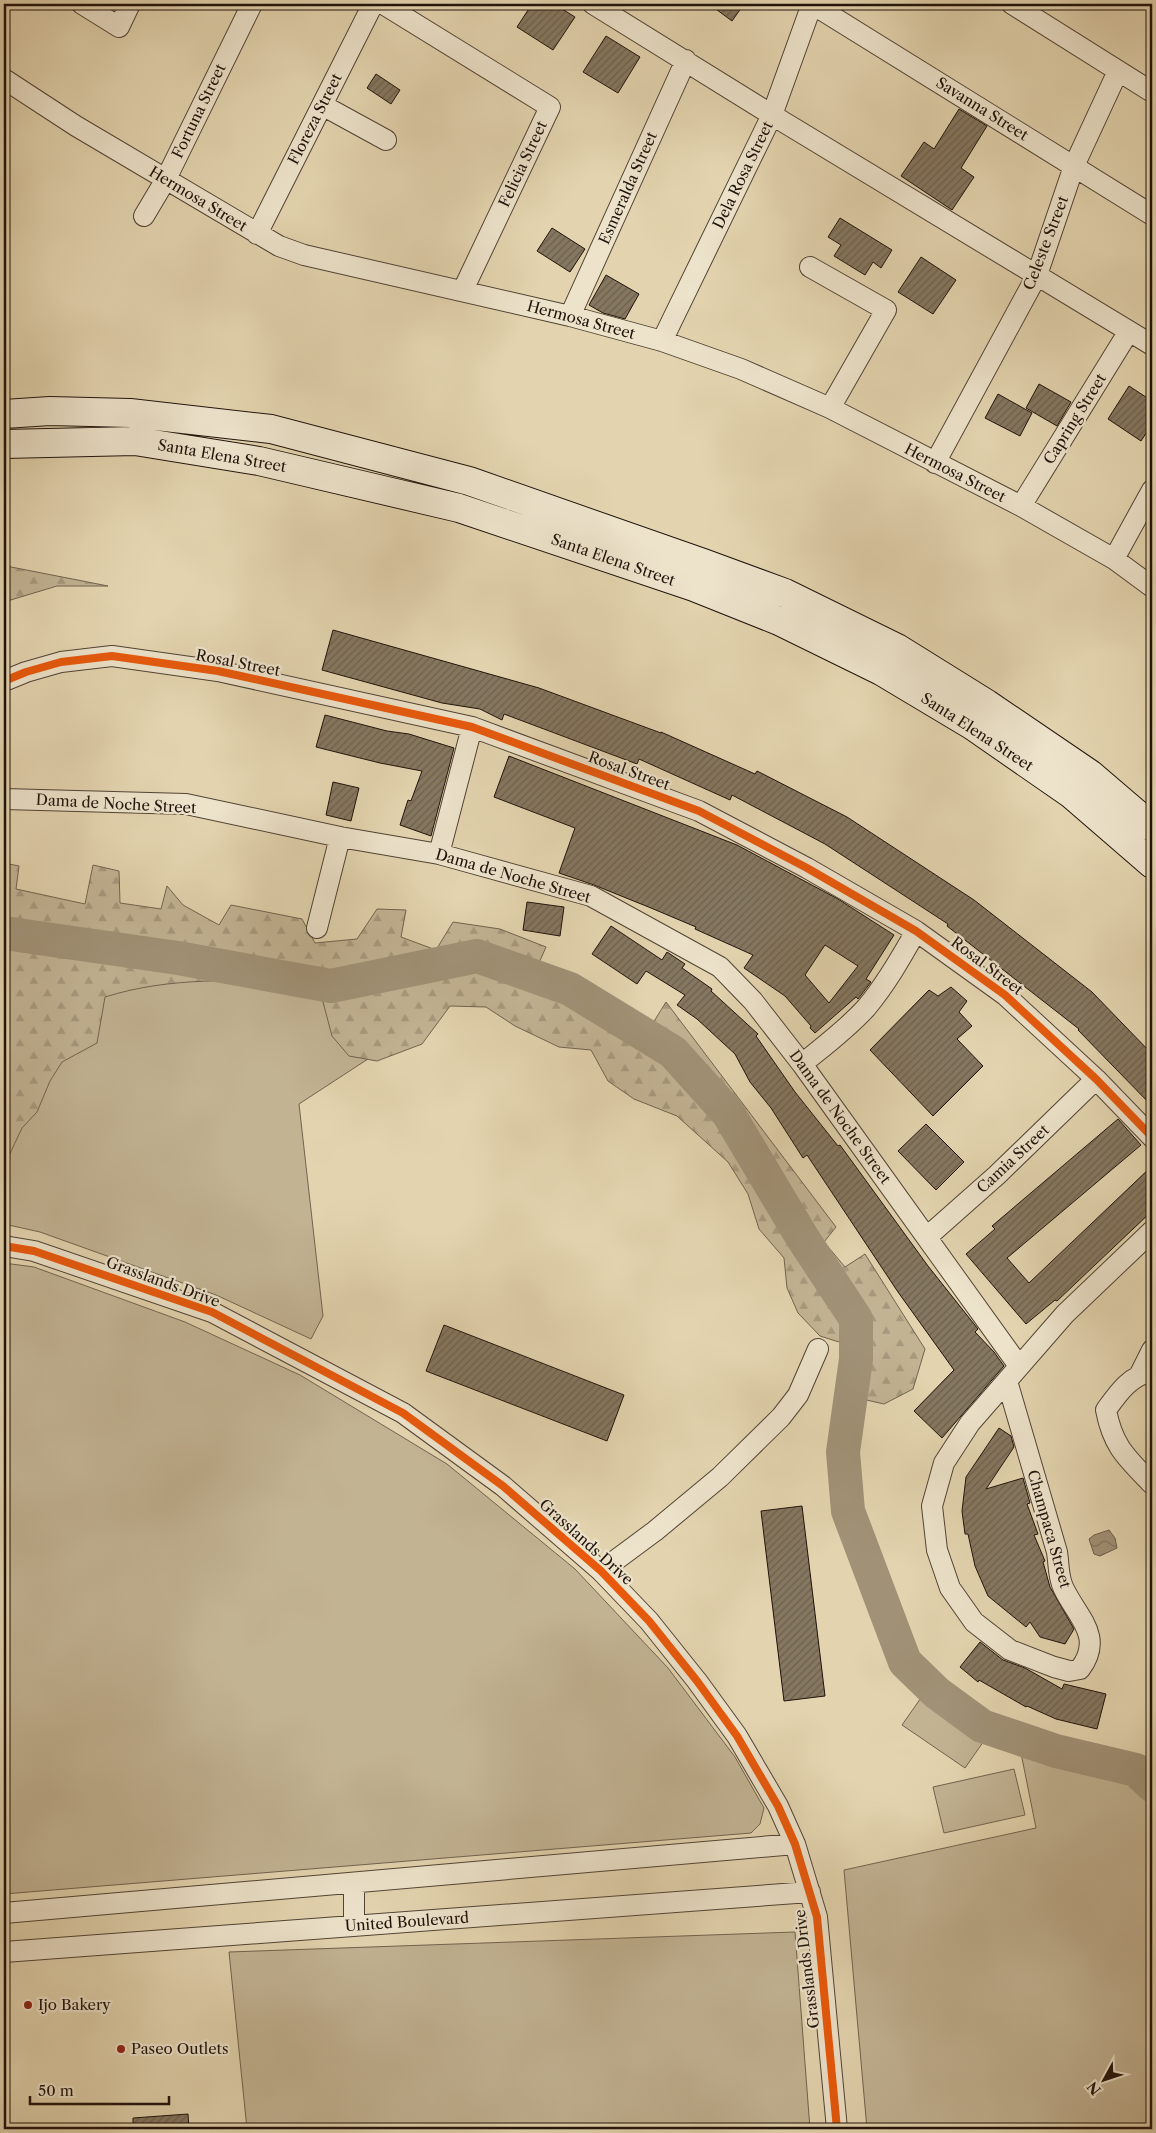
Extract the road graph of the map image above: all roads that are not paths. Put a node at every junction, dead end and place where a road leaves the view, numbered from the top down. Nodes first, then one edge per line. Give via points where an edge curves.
1 (82, 4) edge
2 (130, 4) edge
3 (252, 4) edge
4 (373, 4) edge
5 (382, 4) edge
6 (594, 4) edge
7 (812, 4) edge
8 (1012, 4) edge
9 (686, 60) junction
10 (1118, 70) junction
11 (4, 79) edge
12 (1152, 92) edge
13 (322, 105) junction
14 (772, 115) junction
15 (386, 140) dead end
16 (1074, 166) junction
17 (166, 180) junction
18 (1152, 215) edge
19 (144, 216) dead end
20 (257, 234) junction
21 (810, 267) dead end
22 (1037, 276) junction
23 (463, 290) junction
24 (570, 316) junction
25 (1129, 331) junction
26 (662, 341) junction
27 (1152, 345) edge
28 (830, 408) junction
29 (4, 414) edge
30 (4, 444) edge
31 (935, 463) junction
32 (1152, 490) edge
33 (1021, 506) junction
34 (1114, 559) junction
35 (1152, 587) edge
36 (4, 681) edge
37 (472, 727) junction
38 (4, 799) edge
39 (1152, 827) edge
40 (340, 836) junction
41 (439, 854) junction
42 (1152, 864) edge
43 (317, 928) dead end
44 (916, 931) junction
45 (802, 1064) junction
46 (1096, 1079) junction
47 (1152, 1137) edge
48 (1152, 1230) edge
49 (927, 1237) junction
50 (4, 1246) edge
51 (818, 1349) dead end
52 (1152, 1350) edge
53 (1146, 1373) edge
54 (1013, 1374) junction
55 (1152, 1484) edge
56 (601, 1571) junction
57 (795, 1844) junction
58 (354, 1883) junction
59 (810, 1892) junction
60 (4, 1913) edge
61 (354, 1926) junction
62 (4, 1952) edge
63 (837, 2129) edge

1 - 2 street via 119,27
3 - 17 street, Fortuna Street
4 - 13 street, Floreza Street
5 - 23 street, Felicia Street via 550,107
6 - 9 street
7 - 14 street, Dela Rosa Street
7 - 16 street, Savanna Street
8 - 10 street
9 - 14 street
9 - 24 street, Esmeralda Street
10 - 12 street
10 - 16 street, Celeste Street
11 - 17 street, Hermosa Street
13 - 15 street
13 - 20 street, Floreza Street
14 - 22 street
14 - 26 street, Dela Rosa Street
16 - 18 street, Savanna Street
16 - 22 street, Celeste Street
17 - 19 street, Fortuna Street
17 - 20 street, Hermosa Street
20 - 23 street, Hermosa Street via 304,255
21 - 28 street via 886,310
22 - 25 street
22 - 31 street, Celeste Street
23 - 24 street, Hermosa Street
24 - 26 street, Hermosa Street
25 - 27 street
25 - 33 street, Capring Street
26 - 28 street, Hermosa Street
28 - 31 street, Hermosa Street
29 - 39 street, Santa Elena Street via 130,412 271,429 470,481 694,560 785,594 897,648 1090,774
30 - 42 street, Santa Elena Street via 135,441 259,461 459,508 694,587 779,621 889,676 972,726 1071,794
31 - 33 street, Hermosa Street
32 - 34 street
33 - 34 street, Hermosa Street
34 - 35 street, Hermosa Street
36 - 37 street, Rosal Street via 61,662 112,656 218,672
37 - 41 street
37 - 44 street, Rosal Street via 699,811
38 - 40 street, Dama de Noche Street via 186,804
40 - 41 street, Dama de Noche Street
40 - 43 street
41 - 45 street, Dama de Noche Street via 591,896 720,967 753,1001
44 - 45 street via 890,976 865,1008
44 - 46 street, Rosal Street via 1005,995
45 - 49 street, Dama de Noche Street
46 - 47 street, Rosal Street
46 - 49 street, Camia Street via 997,1175
48 - 54 street via 1066,1314
49 - 54 street, Dama de Noche Street
50 - 56 street, Grasslands Drive via 34,1251 212,1312 404,1413 503,1486
51 - 56 street via 798,1395 781,1417 720,1477
52 - 53 street
53 - 55 street via 1119,1392 1106,1410 1109,1429 1119,1450
54 - 54 street, Champaca Street via 970,1423 944,1463 932,1506 937,1550 950,1588 974,1622 1010,1650 1069,1671 1080,1668 1088,1659 1088,1630 1059,1576 1057,1552
56 - 57 street, Grasslands Drive via 655,1628 737,1736 778,1806
57 - 58 street
57 - 59 street, Grasslands Drive
58 - 60 street
58 - 61 street
59 - 61 street, United Boulevard
59 - 63 street, Grasslands Drive via 821,1946
61 - 62 street, United Boulevard

